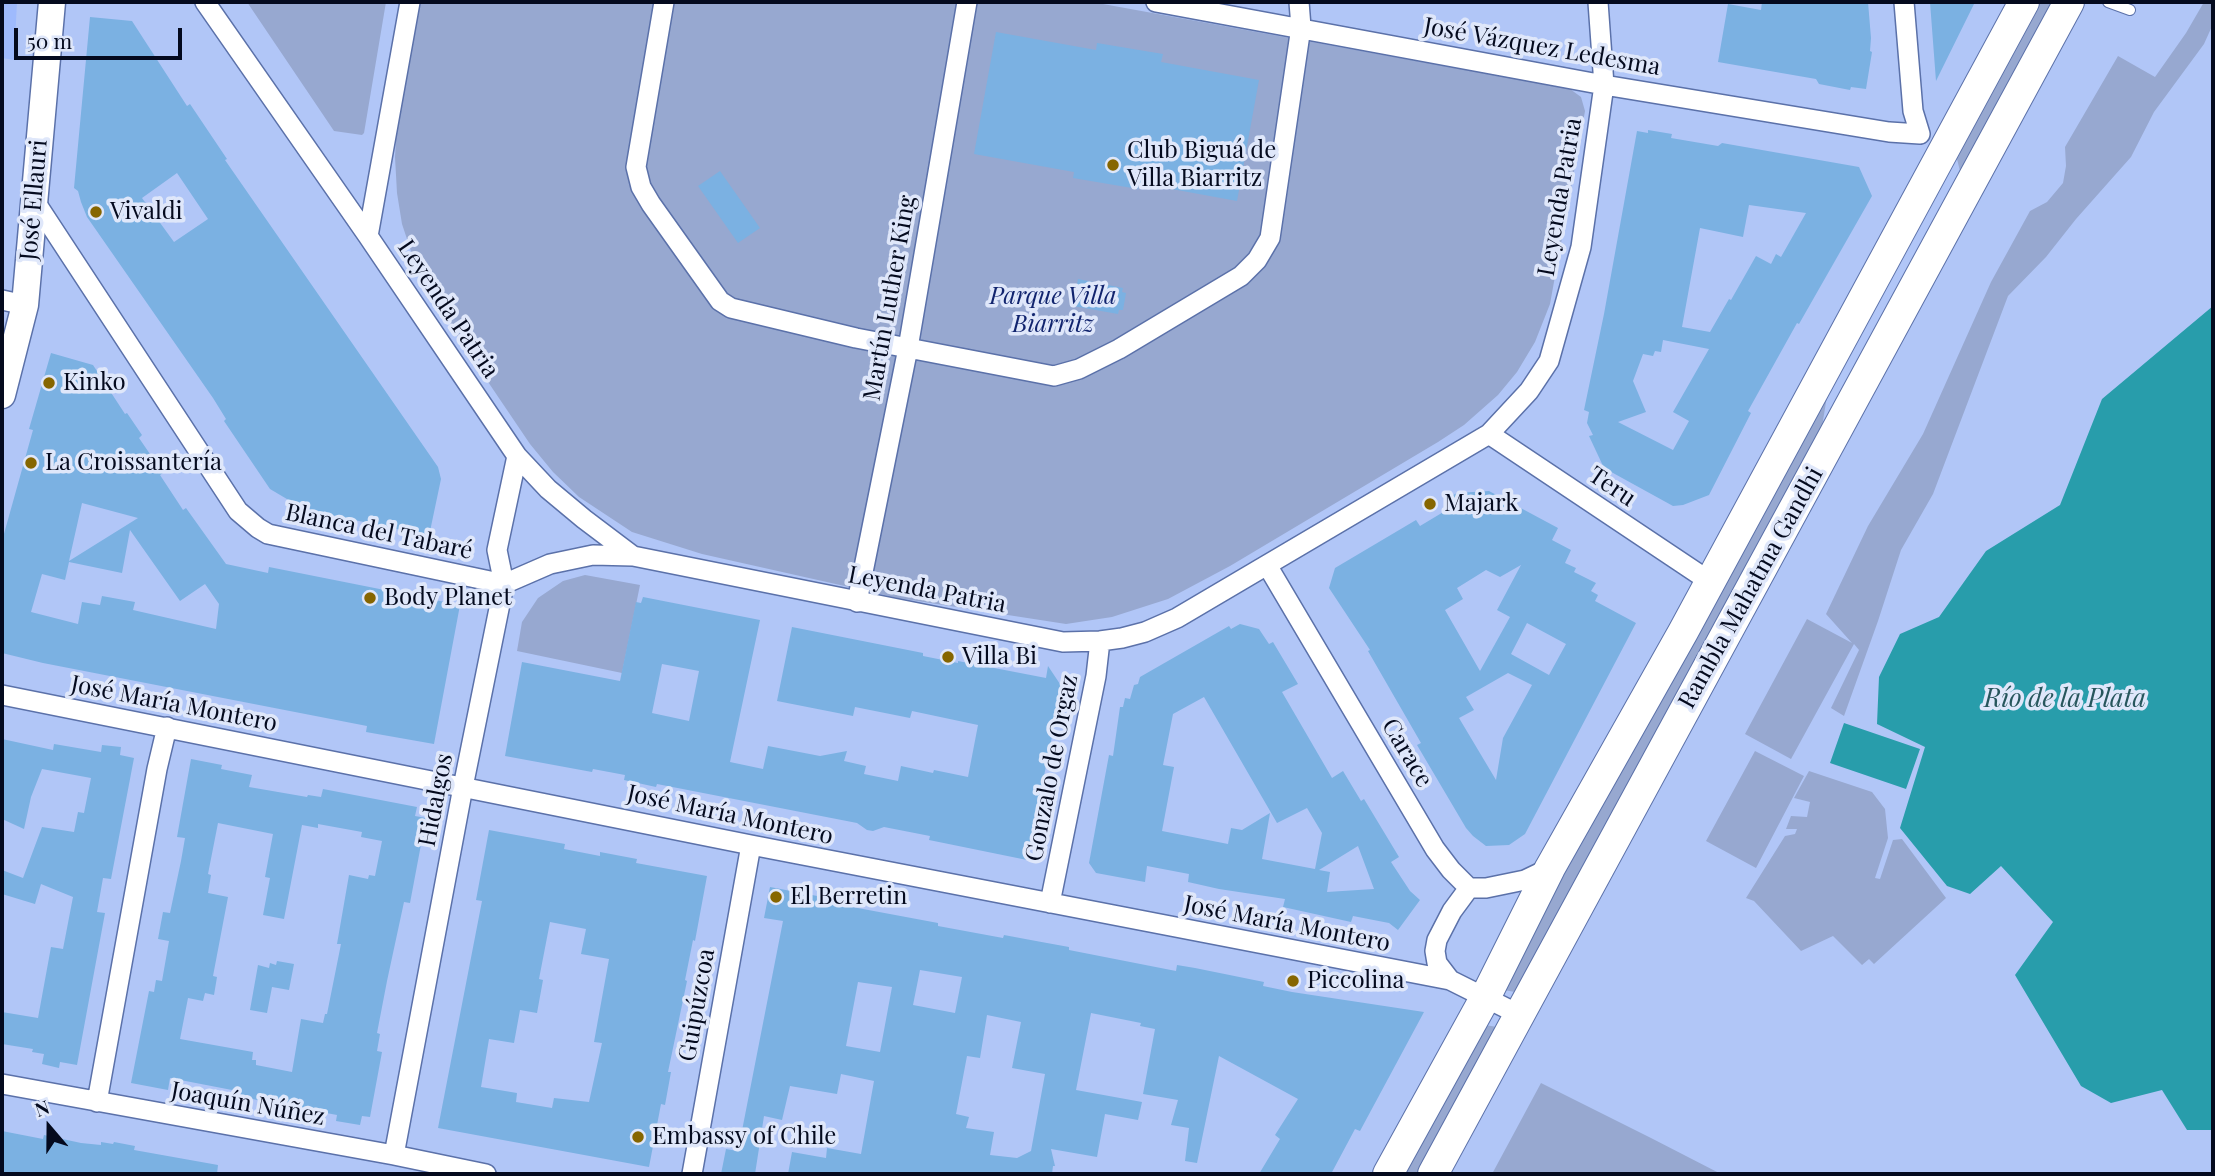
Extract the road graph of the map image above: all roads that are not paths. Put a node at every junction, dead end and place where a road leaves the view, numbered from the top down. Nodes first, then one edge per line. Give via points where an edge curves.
1 (52, 2) edge
2 (205, 2) edge
3 (410, 2) edge
4 (664, 2) edge
5 (967, 2) edge
6 (1156, 2) edge
7 (1299, 2) edge
8 (1598, 2) edge
9 (1904, 2) edge
10 (2024, 2) edge
11 (2069, 2) edge
12 (2108, 2) edge
13 (2130, 10) dead end
14 (1301, 27) junction
15 (1604, 85) junction
16 (1931, 143) junction
17 (34, 200) junction
18 (368, 236) junction
19 (14, 303) edge
20 (908, 348) junction
21 (2, 395) edge
22 (1489, 433) junction
23 (1824, 455) junction
24 (517, 456) junction
25 (633, 556) junction
26 (1267, 565) junction
27 (1709, 580) junction
28 (504, 584) junction
29 (858, 601) junction
30 (1100, 641) junction
31 (2, 695) edge
32 (167, 727) junction
33 (463, 787) junction
34 (751, 845) junction
35 (1550, 868) junction
36 (1469, 888) junction
37 (1050, 903) junction
38 (1450, 980) junction
39 (1485, 998) junction
40 (1520, 1015) junction
41 (2, 1084) edge
42 (97, 1102) junction
43 (394, 1155) junction
44 (486, 1174) edge
45 (692, 1174) edge
46 (1388, 1174) edge
47 (1433, 1174) edge

1 - 17 street, José Ellauri
2 - 18 street, Leyenda Patria
3 - 18 street
4 - 20 street via 636,167 641,187 720,301 732,308
5 - 20 street, Martín Luther King
6 - 14 street, José Vázquez Ledesma
7 - 14 street
8 - 15 street, Leyenda Patria
9 - 16 street via 1913,111
10 - 16 main road, Rambla Mahatma Gandhi
11 - 23 main road, Rambla Mahatma Gandhi
12 - 13 lane
14 - 15 street, José Vázquez Ledesma
14 - 20 street via 1270,238 1241,276 1119,349 1054,376
15 - 16 street, José Vázquez Ledesma
15 - 22 street, Leyenda Patria via 1581,247 1549,361 1529,391
16 - 23 main road via 1949,162 1949,182 1838,391
16 - 27 main road, Rambla Mahatma Gandhi
17 - 19 street, José Ellauri
17 - 28 street, Blanca del Tabaré via 246,520 268,534
18 - 24 street, Leyenda Patria
19 - 21 street, José Ellauri
20 - 29 street, Martín Luther King
22 - 26 street, Leyenda Patria
22 - 27 street, Teru
23 - 40 main road, Rambla Mahatma Gandhi
24 - 25 street, Leyenda Patria via 548,489
24 - 28 street, Hidalgos via 498,550
25 - 28 street via 593,555 550,564
25 - 29 street, Leyenda Patria
26 - 30 street, Leyenda Patria via 1177,618 1145,632
26 - 36 street, Carace via 1435,849
27 - 35 main road, Rambla Mahatma Gandhi
28 - 33 street, Hidalgos
29 - 30 street, Leyenda Patria via 1063,642
30 - 37 street, Gonzalo de Orgaz
31 - 32 street, José María Montero
32 - 33 street, José María Montero
32 - 42 street
33 - 34 street, José María Montero
33 - 43 street, Hidalgos
34 - 37 street, José María Montero
34 - 45 street, Guipúzcoa
35 - 36 street via 1503,886
35 - 39 main road, Rambla Mahatma Gandhi
36 - 38 street via 1451,911 1434,951
37 - 38 street, José María Montero
38 - 39 street, José María Montero
39 - 40 street, José María Montero
39 - 46 main road, Rambla Mahatma Gandhi
40 - 47 main road, Rambla Mahatma Gandhi
41 - 42 street, Joaquín Núñez
42 - 43 street, Joaquín Núñez
43 - 44 street, Joaquín Núñez

